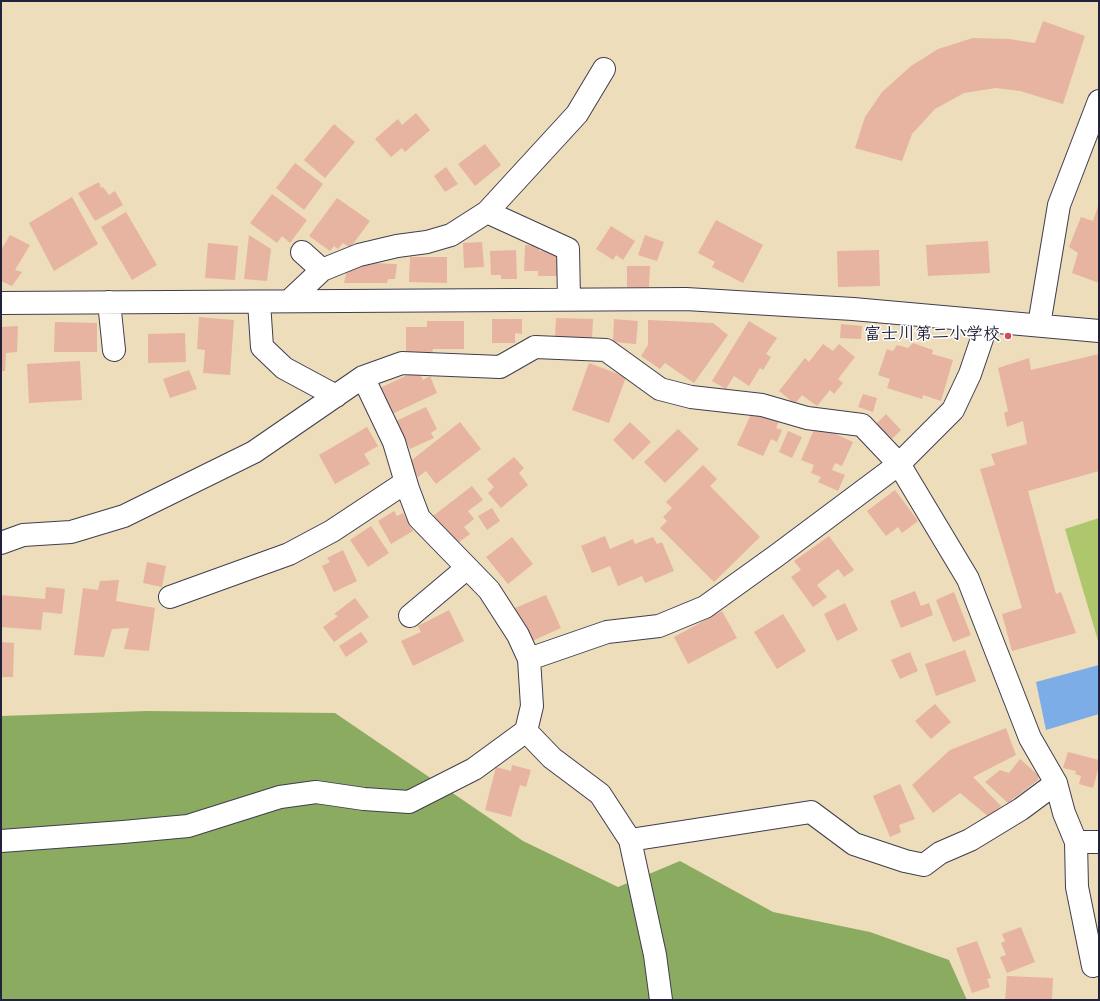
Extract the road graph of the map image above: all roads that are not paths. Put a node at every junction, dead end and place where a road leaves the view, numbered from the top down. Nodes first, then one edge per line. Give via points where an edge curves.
1 (604, 69) dead end
2 (1099, 101) edge
3 (486, 212) junction
4 (302, 252) dead end
5 (322, 270) junction
6 (569, 299) junction
7 (109, 302) junction
8 (259, 302) junction
9 (289, 302) junction
10 (1, 303) edge
11 (988, 321) junction
12 (1039, 325) junction
13 (1099, 331) edge
14 (114, 350) dead end
15 (363, 377) junction
16 (336, 396) junction
17 (899, 464) junction
18 (406, 482) junction
19 (1, 543) edge
20 (467, 568) junction
21 (170, 597) dead end
22 (410, 616) dead end
23 (529, 659) junction
24 (526, 731) junction
25 (1056, 783) junction
26 (630, 840) junction
27 (1, 841) edge
28 (1076, 842) junction
29 (1099, 842) edge
30 (1093, 966) dead end
31 (661, 1000) edge

1 - 3 street via 577,114
2 - 12 street via 1059,205
3 - 5 street via 451,236 359,255
3 - 6 street via 568,249
4 - 5 street
5 - 9 street
6 - 9 street
6 - 11 street via 686,299 853,309
7 - 8 street
7 - 10 street
7 - 14 street
8 - 9 street
8 - 16 street via 262,347 284,368
11 - 12 street
11 - 17 street via 970,374 953,410
12 - 13 street
15 - 16 street
15 - 17 street via 402,363 500,366 535,347 606,350 660,389 691,397 762,405 806,418 862,425
15 - 18 street via 394,442
16 - 19 street via 254,452 124,516 71,532 23,535
17 - 23 street via 705,607 659,626 607,632
17 - 25 street via 968,579 1030,738
18 - 20 street via 419,518
18 - 21 street via 332,531 289,554
20 - 22 street
20 - 23 street via 489,590 518,634
23 - 24 street via 532,706
24 - 26 street via 552,758 600,794
24 - 27 street via 474,769 409,802 316,792 280,797 188,826
25 - 26 street via 1021,809 970,840 940,853 924,865 854,844 812,812
25 - 28 street via 1064,813
26 - 31 street via 655,955
28 - 29 street
28 - 30 street via 1077,887

